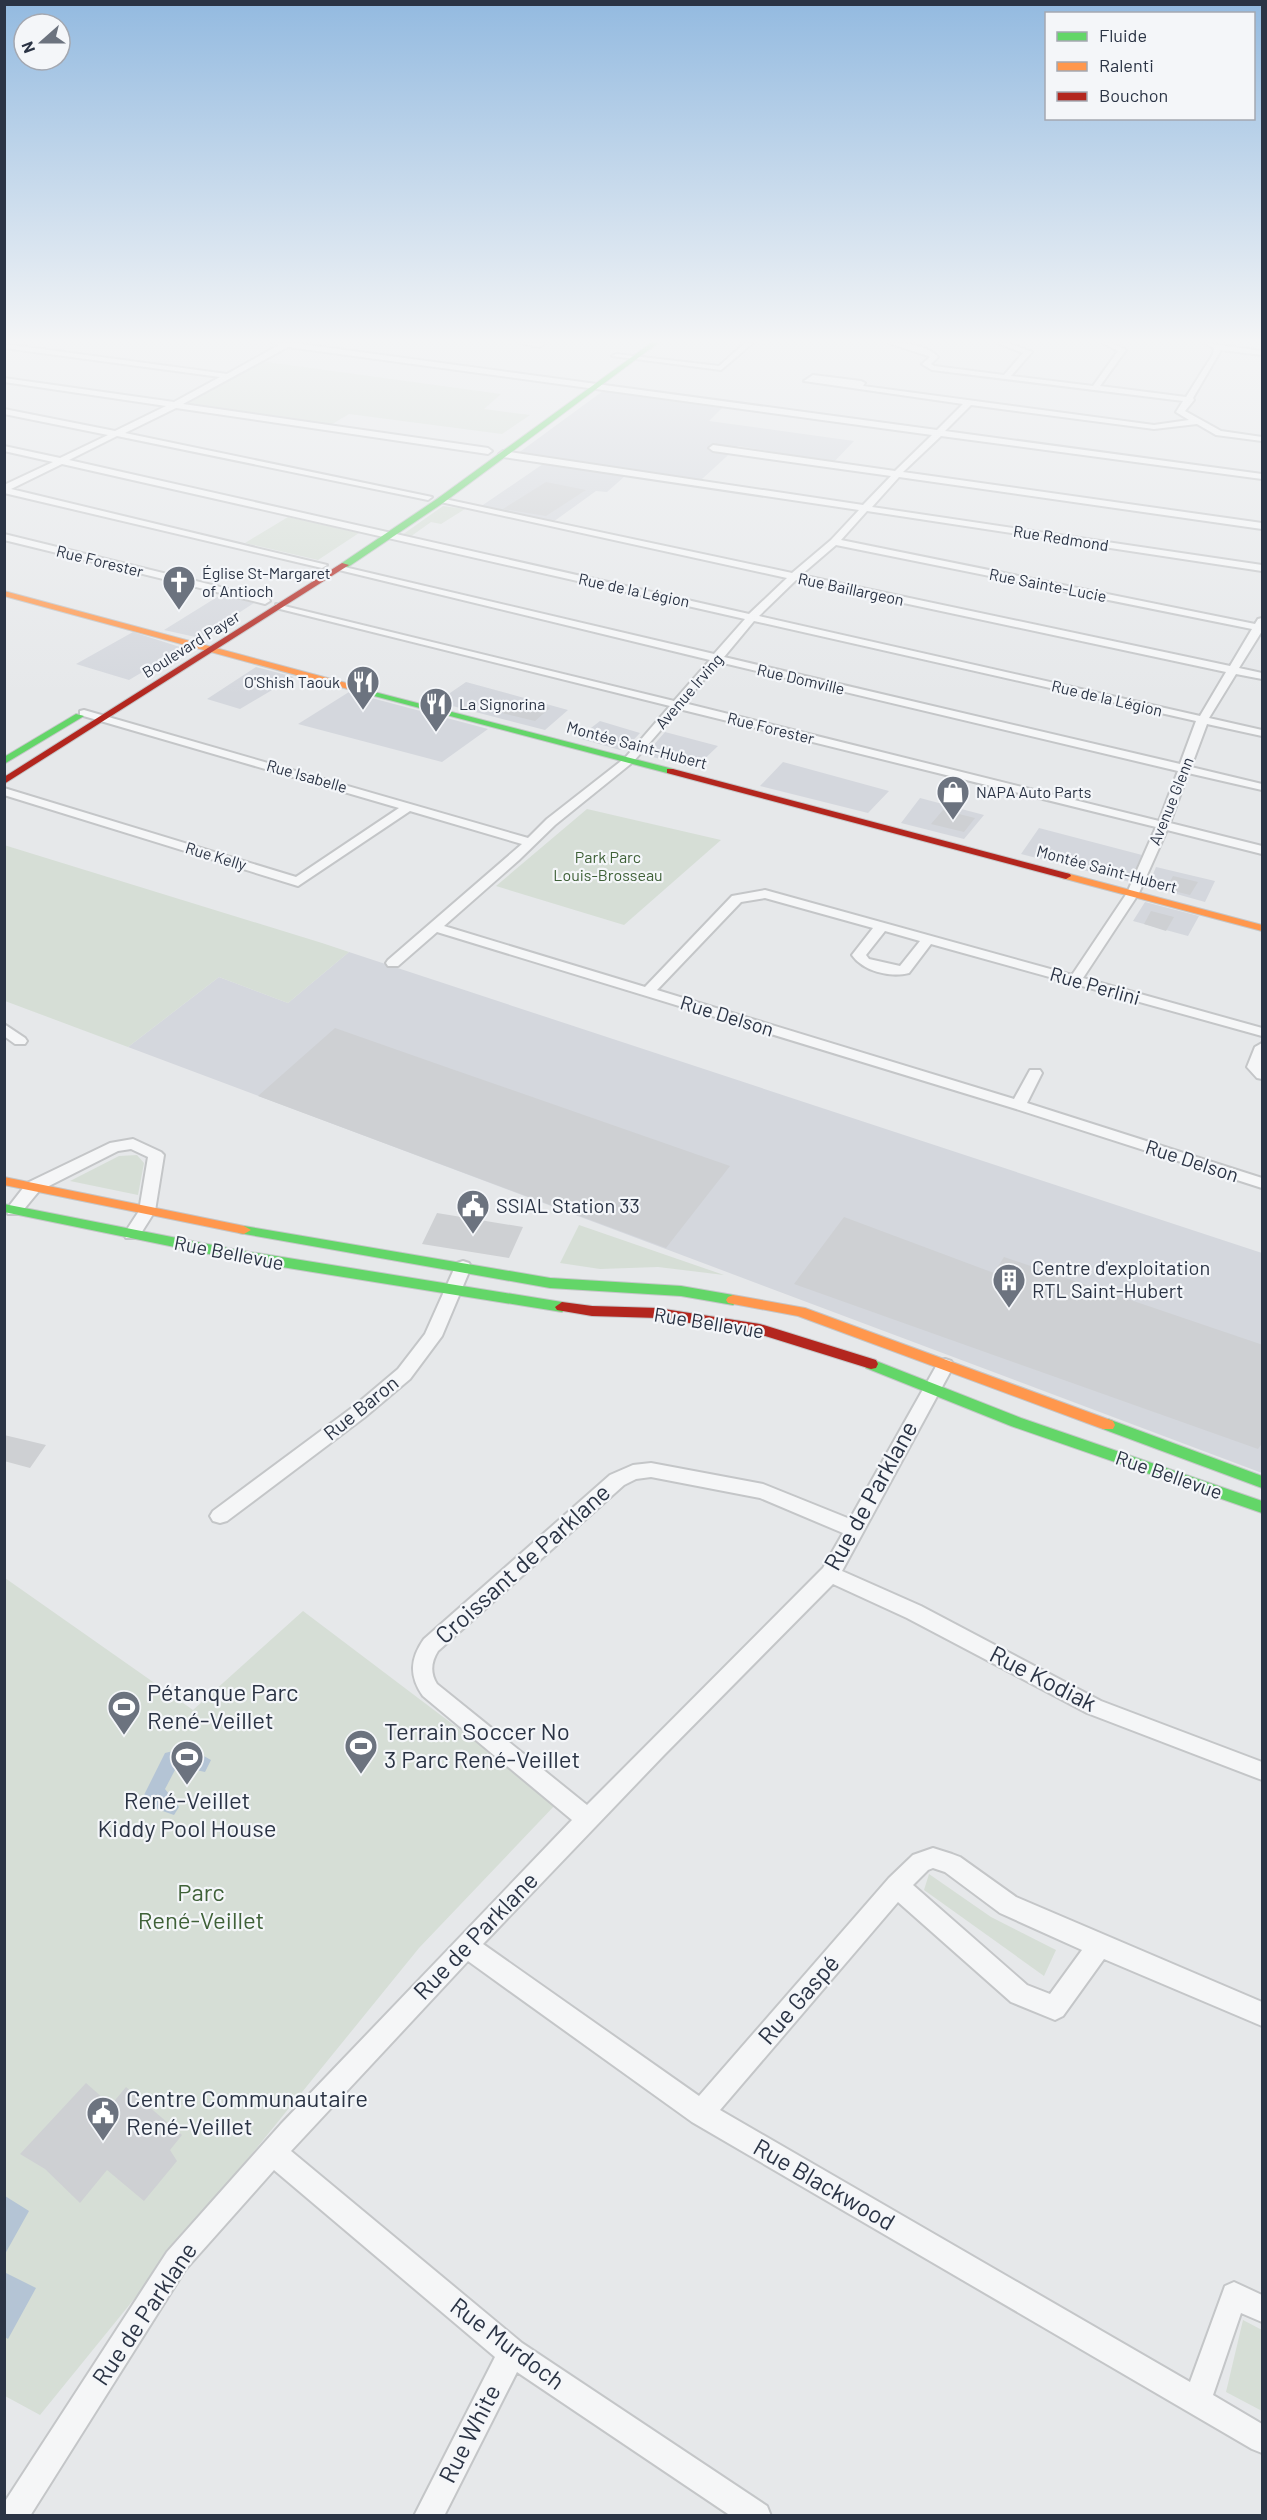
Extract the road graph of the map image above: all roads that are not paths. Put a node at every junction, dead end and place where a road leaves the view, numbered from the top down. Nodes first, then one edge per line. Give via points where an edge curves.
1 (60, 461) edge
2 (64, 461) edge
3 (250, 461) edge
4 (477, 461) edge
5 (493, 461) edge
6 (546, 461) edge
7 (802, 461) edge
8 (911, 461) edge
9 (1146, 461) edge
10 (897, 474) junction
11 (1263, 477) edge
12 (4, 490) edge
13 (434, 499) junction
14 (865, 509) junction
15 (1263, 526) edge
16 (382, 534) junction
17 (4, 537) edge
18 (834, 542) junction
19 (322, 565) junction
20 (1263, 568) edge
21 (340, 569) junction
22 (793, 577) junction
23 (4, 593) edge
24 (265, 601) junction
25 (280, 606) junction
26 (753, 616) junction
27 (1261, 625) edge
28 (196, 646) junction
29 (212, 650) junction
30 (717, 659) junction
31 (1231, 669) junction
32 (1263, 676) edge
33 (677, 705) junction
34 (84, 713) junction
35 (105, 717) junction
36 (1203, 719) junction
37 (1263, 733) edge
38 (628, 760) junction
39 (4, 761) edge
40 (1184, 768) junction
41 (4, 781) edge
42 (1263, 787) edge
43 (4, 791) edge
44 (410, 806) junction
45 (1163, 825) junction
46 (530, 842) junction
47 (1263, 850) edge
48 (1133, 893) junction
49 (882, 926) junction
50 (435, 927) junction
51 (1263, 928) edge
52 (928, 939) junction
53 (393, 963) dead end
54 (1075, 980) junction
55 (648, 992) junction
56 (4, 1028) edge
57 (1263, 1032) edge
58 (20, 1041) dead end
59 (1263, 1047) edge
60 (1035, 1072) dead end
61 (1263, 1075) edge
62 (1018, 1105) junction
63 (4, 1181) edge
64 (1263, 1184) edge
65 (33, 1186) junction
66 (9, 1209) edge
67 (147, 1210) junction
68 (132, 1234) junction
69 (463, 1267) junction
70 (453, 1291) junction
71 (945, 1365) junction
72 (931, 1390) junction
73 (1263, 1482) edge
74 (1263, 1507) edge
75 (220, 1516) dead end
76 (854, 1529) junction
77 (830, 1574) junction
78 (1263, 1771) edge
79 (588, 1819) junction
80 (897, 1886) junction
81 (1100, 1944) junction
82 (466, 1946) junction
83 (1263, 2014) edge
84 (701, 2113) junction
85 (273, 2152) junction
86 (1263, 2309) edge
87 (512, 2354) junction
88 (1197, 2401) junction
89 (1263, 2439) edge
90 (13, 2516) edge
91 (428, 2516) edge
92 (757, 2516) edge

1 - 12 street
2 - 16 street, Rue de la Légion
3 - 13 street, Rue Baillargeon
4 - 13 street, Boulevard Payer
5 - 13 street, Boulevard Payer
6 - 14 street, Rue Redmond
7 - 10 street
8 - 10 street, Avenue Irving
9 - 11 street
10 - 14 street, Avenue Irving
10 - 15 street
12 - 19 street
13 - 16 street, Boulevard Payer
13 - 22 street, Rue Baillargeon
14 - 18 street, Avenue Irving
14 - 20 street, Rue Redmond
16 - 19 street, Boulevard Payer
16 - 21 street, Boulevard Payer
16 - 26 street, Rue de la Légion
17 - 24 street, Rue Forester
18 - 22 street, Avenue Irving
18 - 27 street, Rue Sainte-Lucie
19 - 24 street, Boulevard Payer
21 - 25 street, Boulevard Payer
21 - 30 street, Rue Domville
22 - 26 street, Avenue Irving
22 - 31 street, Rue Baillargeon
23 - 28 street, Montée Saint-Hubert
24 - 28 street, Boulevard Payer
25 - 29 street, Boulevard Payer
25 - 33 street, Rue Forester
26 - 30 street, Avenue Irving
26 - 36 street, Rue de la Légion
27 - 31 street, Avenue Glenn
28 - 29 street, Montée Saint-Hubert
28 - 34 street, Boulevard Payer
29 - 35 street, Boulevard Payer
29 - 38 street, Montée Saint-Hubert
30 - 33 street, Avenue Irving
30 - 40 street, Rue Domville
31 - 32 street, Rue Baillargeon
31 - 36 street, Avenue Glenn
33 - 38 street, Avenue Irving
33 - 45 street, Rue Forester
34 - 35 street, Rue Isabelle
34 - 39 street, Boulevard Payer
35 - 41 street, Boulevard Payer
35 - 44 street, Rue Isabelle
36 - 37 street, Rue de la Légion
36 - 40 street, Avenue Glenn
38 - 46 street, Avenue Irving
38 - 48 street, Montée Saint-Hubert
40 - 42 street, Rue Domville
40 - 45 street, Avenue Glenn
43 - 44 street, Rue Kelly via 298,882
44 - 46 street, Rue Isabelle
45 - 47 street, Rue Forester
45 - 48 street, Avenue Glenn
46 - 50 street, Avenue Irving
48 - 51 street, Montée Saint-Hubert
48 - 54 street, Avenue Glenn
49 - 52 street, Rue Perlini
49 - 52 street via 859,955 864,962 904,970
49 - 55 street, Rue Perlini via 765,894 737,899
50 - 53 street, Avenue Irving
50 - 55 street, Rue Delson
52 - 54 street, Rue Perlini
54 - 57 street, Rue Perlini
55 - 62 street, Rue Delson
56 - 58 street
59 - 61 street via 1254,1067
60 - 62 street
62 - 64 street, Rue Delson
63 - 65 street, Rue Bellevue
65 - 66 street, Rue Bellevue
65 - 67 street, Rue Bellevue
65 - 67 street, Rue Bellevue via 115,1146 133,1144 156,1155
66 - 68 street, Rue Bellevue
67 - 68 street, Rue Bellevue
67 - 69 street, Rue Bellevue via 252,1232
68 - 70 street, Rue Bellevue
69 - 70 street, Rue Baron
69 - 71 street, Rue Bellevue via 550,1283 681,1291 800,1311
70 - 72 street, Rue Bellevue via 592,1311 658,1313 760,1329 863,1360
70 - 75 street, Rue Baron via 433,1336 404,1374
71 - 72 street, Rue de Parklane
71 - 73 street, Rue Bellevue
72 - 74 street, Rue Bellevue
72 - 76 street, Rue de Parklane
76 - 77 street, Rue de Parklane
76 - 79 street, Croissant de Parklane via 763,1491 651,1470 637,1471 618,1480 431,1645 422,1666 423,1679 430,1690
77 - 78 street, Rue Kodiak via 914,1612 1094,1707
77 - 79 street, Rue de Parklane
79 - 82 street, Rue de Parklane
80 - 81 street, Rue Gaspé via 921,1862 933,1858 952,1864 1008,1905
80 - 81 street via 1019,1994 1055,2007
80 - 84 street, Rue Gaspé
81 - 83 street, Rue Gaspé
82 - 84 street, Rue Blackwood
82 - 85 street, Rue de Parklane
84 - 88 street, Rue Blackwood
85 - 87 street, Rue Murdoch
85 - 90 street, Rue de Parklane via 176,2261
86 - 88 street via 1234,2295
87 - 91 street, Rue White
87 - 92 street, Rue Murdoch
88 - 89 street, Rue Blackwood

